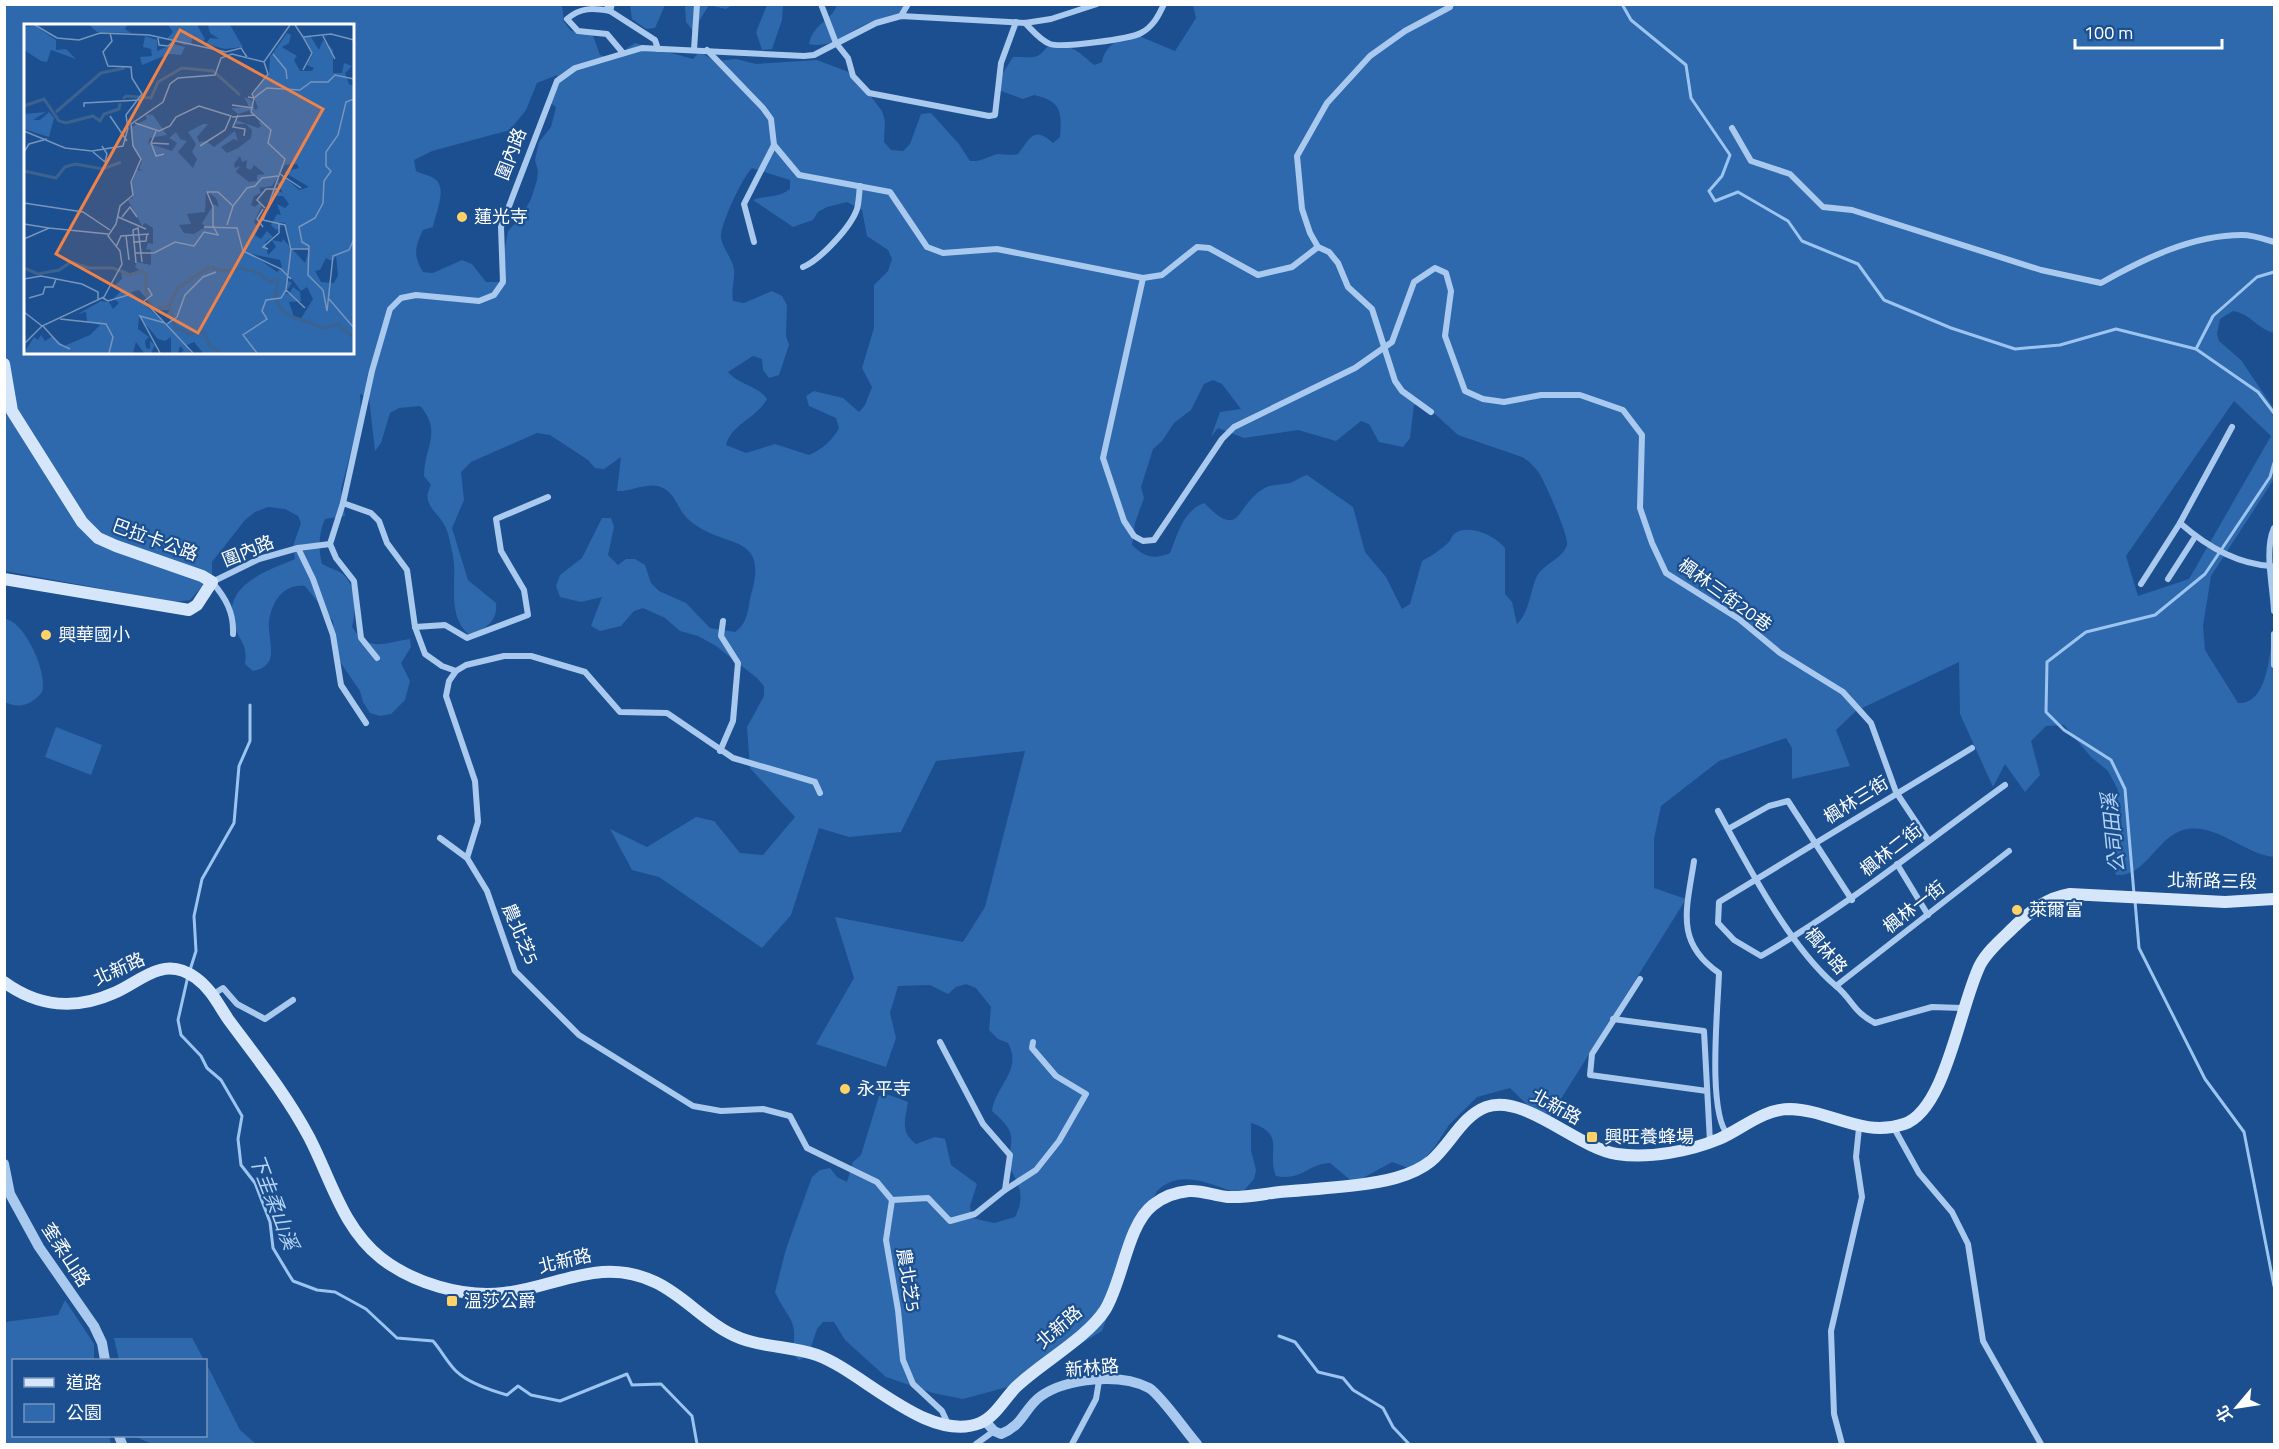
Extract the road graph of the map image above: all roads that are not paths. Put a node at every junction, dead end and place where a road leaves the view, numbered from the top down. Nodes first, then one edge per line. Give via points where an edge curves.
1 (697, 4) edge
2 (821, 4) edge
3 (908, 4) edge
4 (1097, 4) edge
5 (1164, 4) edge
6 (1451, 4) edge
7 (610, 7) edge
8 (901, 16) junction
9 (1016, 22) junction
10 (1025, 23) junction
11 (836, 43) junction
12 (657, 49) junction
13 (694, 50) junction
14 (707, 50) junction
15 (623, 53) junction
16 (1732, 128) dead end
17 (774, 145) junction
18 (860, 186) junction
19 (754, 242) dead end
20 (2274, 242) edge
21 (1318, 247) junction
22 (803, 267) dead end
23 (1143, 278) junction
24 (1386, 347) junction
25 (4, 364) edge
26 (1431, 412) dead end
27 (2232, 427) dead end
28 (548, 497) dead end
29 (343, 503) junction
30 (2180, 523) junction
31 (2274, 528) edge
32 (2195, 537) junction
33 (330, 544) junction
34 (298, 548) junction
35 (2271, 566) junction
36 (4, 579) edge
37 (2168, 579) dead end
38 (212, 582) junction
39 (2141, 584) dead end
40 (2274, 611) edge
41 (723, 621) dead end
42 (416, 627) junction
43 (233, 634) dead end
44 (2274, 634) edge
45 (377, 658) dead end
46 (2274, 665) edge
47 (456, 670) junction
48 (366, 723) dead end
49 (1972, 747) dead end
50 (720, 751) junction
51 (2005, 785) dead end
52 (1896, 792) junction
53 (820, 793) dead end
54 (1718, 811) dead end
55 (1728, 829) junction
56 (440, 838) dead end
57 (1928, 840) junction
58 (1814, 843) junction
59 (2009, 851) dead end
60 (467, 858) junction
61 (1694, 861) dead end
62 (1897, 864) junction
63 (1756, 879) junction
64 (2120, 896) joint
65 (2274, 899) edge
66 (1852, 900) junction
67 (1928, 915) junction
68 (1794, 937) junction
69 (1640, 979) dead end
70 (4, 982) edge
71 (1836, 986) junction
72 (213, 994) junction
73 (293, 1000) dead end
74 (1962, 1008) junction
75 (1613, 1019) junction
76 (940, 1042) dead end
77 (1033, 1042) dead end
78 (1707, 1091) junction
79 (1859, 1128) junction
80 (1894, 1128) junction
81 (1728, 1135) junction
82 (1710, 1142) junction
83 (4, 1164) edge
84 (1005, 1190) junction
85 (892, 1200) junction
86 (105, 1359) edge
87 (1099, 1381) junction
88 (948, 1425) junction
89 (990, 1426) junction
90 (976, 1444) edge
91 (1072, 1444) edge
92 (1197, 1444) edge
93 (1842, 1444) edge
94 (2041, 1444) edge

1 - 13 street
2 - 11 street
3 - 8 street
4 - 10 street, 圍內路
5 - 10 street via 1156,21 1140,33 1089,43 1048,44
6 - 21 street via 1370,56 1327,103 1297,156 1302,209
7 - 12 street via 655,40
7 - 15 street via 575,12 567,19 578,32 607,34
8 - 9 street, 圍內路
8 - 11 street, 圍內路 via 876,23
9 - 10 street, 圍內路
9 - 11 street via 1001,63 995,115 989,116 869,93 853,76 848,58
11 - 14 street, 圍內路 via 804,56
12 - 13 street, 圍內路
12 - 15 street, 圍內路
13 - 14 street, 圍內路
14 - 17 street via 771,119
15 - 29 street, 圍內路 via 574,68 557,81 501,226 503,282 494,294 479,302 417,295 401,298 390,309
16 - 20 street via 1751,161 1790,174 1823,207 1852,210 2041,270 2101,284 2136,263 2197,241 2243,235
17 - 18 street via 799,175
17 - 19 street via 744,204
18 - 22 street via 857,211 829,249
18 - 23 street via 890,192 927,247 943,253 997,249
21 - 23 street via 1292,267 1258,275 1209,249 1197,247 1162,275
21 - 24 street via 1329,252 1348,287 1372,309
23 - 24 street via 1103,458 1124,521 1134,536 1143,541 1154,540 1234,427 1355,368
24 - 26 street via 1395,381 1402,391
24 - 52 street, 楓林三街20巷 via 1392,342 1414,282 1435,268 1446,273 1451,291 1445,336 1465,391 1482,399 1504,402 1541,395 1580,395 1623,411 1642,435 1640,508 1666,573 1843,692 1871,723
25 - 38 main road, 巴拉卡公路 via 12,411 82,522 98,538
27 - 30 street
28 - 42 street via 496,519 501,551 524,590 528,615 467,638 445,625
29 - 33 street, 圍內路
29 - 42 street via 371,513 379,521 387,543 407,570
30 - 32 street
30 - 39 street
31 - 35 street
32 - 35 street via 2235,559
32 - 37 street
33 - 34 street, 圍內路
33 - 45 street via 354,581 361,638
34 - 38 street, 圍內路 via 259,560
34 - 48 street via 314,579 333,635 341,685
35 - 40 street
36 - 38 main road, 巴拉卡公路 via 189,610 197,605
38 - 43 street, 圍內路 via 230,608
41 - 50 street via 721,636 738,663 733,721
42 - 47 street via 425,654
44 - 46 street
47 - 50 street via 504,656 531,656 585,672 620,712 667,713
47 - 60 street via 449,681 447,696 475,782 478,822
49 - 52 street, 楓林三街
50 - 53 street via 814,782
51 - 57 street, 楓林二街
52 - 57 street
52 - 58 street, 楓林三街
54 - 55 street, 楓林路
55 - 58 street via 1768,806 1788,801
55 - 63 street, 楓林路
56 - 60 street
57 - 62 street, 楓林二街
58 - 63 street, 楓林三街
58 - 66 street
59 - 67 street, 楓林一街
60 - 85 street, 農北芝5 via 487,891 515,971 579,1035 693,1106 721,1111 763,1108 790,1116 807,1148 877,1182
61 - 81 street via 1685,919 1690,941 1702,961 1719,974 1715,1089 1722,1129
62 - 66 street, 楓林二街
62 - 67 street
63 - 68 street, 楓林路
63 - 68 street, 楓林三街 via 1719,902 1718,923 1734,940 1761,956
64 - 65 main road, 北新路三段 via 2225,902
64 - 74 main road, 北新路 via 2070,894 2042,903 1993,947 1980,965
66 - 68 street, 楓林二街
67 - 71 street, 楓林一街
68 - 71 street, 楓林路
69 - 75 street
70 - 72 main road, 北新路 via 21,995 45,1004 84,1003 110,995 164,968 180,969 201,981
71 - 74 street, 楓林路 via 1859,1015 1875,1023 1932,1007
72 - 73 street via 223,988 237,1004 265,1020
72 - 88 main road, 北新路 via 301,1123 348,1223 381,1258 424,1282 469,1293 502,1294 596,1271 635,1273 665,1286 692,1303 718,1328 742,1340 820,1356 906,1410
74 - 80 main road, 北新路 via 1938,1087 1917,1119
75 - 78 street via 1704,1031
75 - 78 street via 1592,1054 1590,1075
76 - 84 street via 983,1124 1010,1155
77 - 84 street via 1032,1048 1056,1076 1086,1094 1059,1141 1036,1170
78 - 82 street
79 - 80 main road, 北新路
79 - 81 main road, 北新路 via 1786,1108 1756,1118
79 - 93 street via 1856,1157 1862,1197 1831,1331 1834,1414
80 - 94 street via 1919,1173 1952,1212 1968,1244 1983,1341
81 - 82 main road, 北新路
82 - 89 main road, 北新路 via 1685,1150 1624,1156 1600,1150 1510,1104 1490,1105 1471,1116 1431,1161 1394,1178 1229,1197 1194,1191 1170,1195 1151,1206 1140,1220 1103,1313 1016,1387
83 - 86 street, 奎柔山路 via 10,1194 39,1247 94,1326
84 - 85 street via 975,1214 950,1221 928,1198
85 - 88 street, 農北芝5 via 886,1240 903,1360 913,1384 942,1411
87 - 89 street, 新林路 via 1065,1385 1039,1397 1014,1429 1001,1434
87 - 91 street via 1096,1399
87 - 92 street, 新林路 via 1124,1380 1150,1389
88 - 89 main road, 北新路
89 - 90 street

